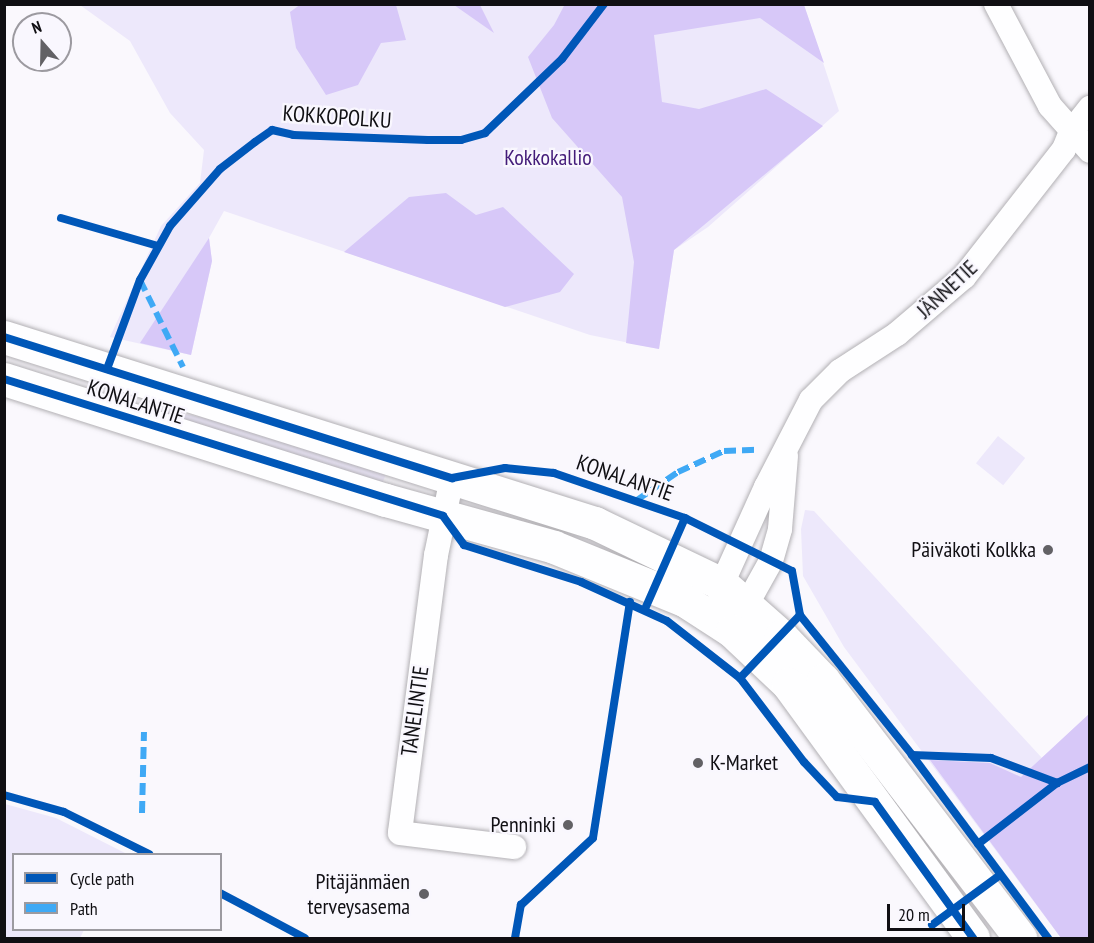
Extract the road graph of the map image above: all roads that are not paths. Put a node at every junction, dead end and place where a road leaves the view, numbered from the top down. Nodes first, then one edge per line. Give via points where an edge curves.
1 (996, 4) edge
2 (1089, 108) edge
3 (1071, 132) junction
4 (1089, 151) edge
5 (4, 337) edge
6 (4, 379) edge
7 (786, 449) junction
8 (453, 478) junction
9 (442, 516) junction
10 (722, 584) junction
11 (747, 604) junction
12 (717, 619) junction
13 (513, 847) dead end
14 (973, 939) edge
15 (1020, 939) edge

1 - 3 street via 1050,106
2 - 3 street, JÄNNETIE
3 - 4 street
3 - 7 street, JÄNNETIE via 1064,149 964,277 897,334 840,371 797,421
5 - 8 main road, KONALANTIE
6 - 9 main road, KONALANTIE
7 - 10 street, JÄNNETIE
7 - 11 street, JÄNNETIE via 780,529 771,561
8 - 9 street, TANELINTIE
8 - 10 main road, KONALANTIE via 595,523
9 - 12 main road, KONALANTIE via 604,564 656,585
9 - 13 street, TANELINTIE via 400,833
10 - 11 main road, KONALANTIE
10 - 12 street, JÄNNETIE
11 - 12 street
11 - 15 main road, KONALANTIE via 798,652 849,712
12 - 14 main road, KONALANTIE via 760,656 811,711

